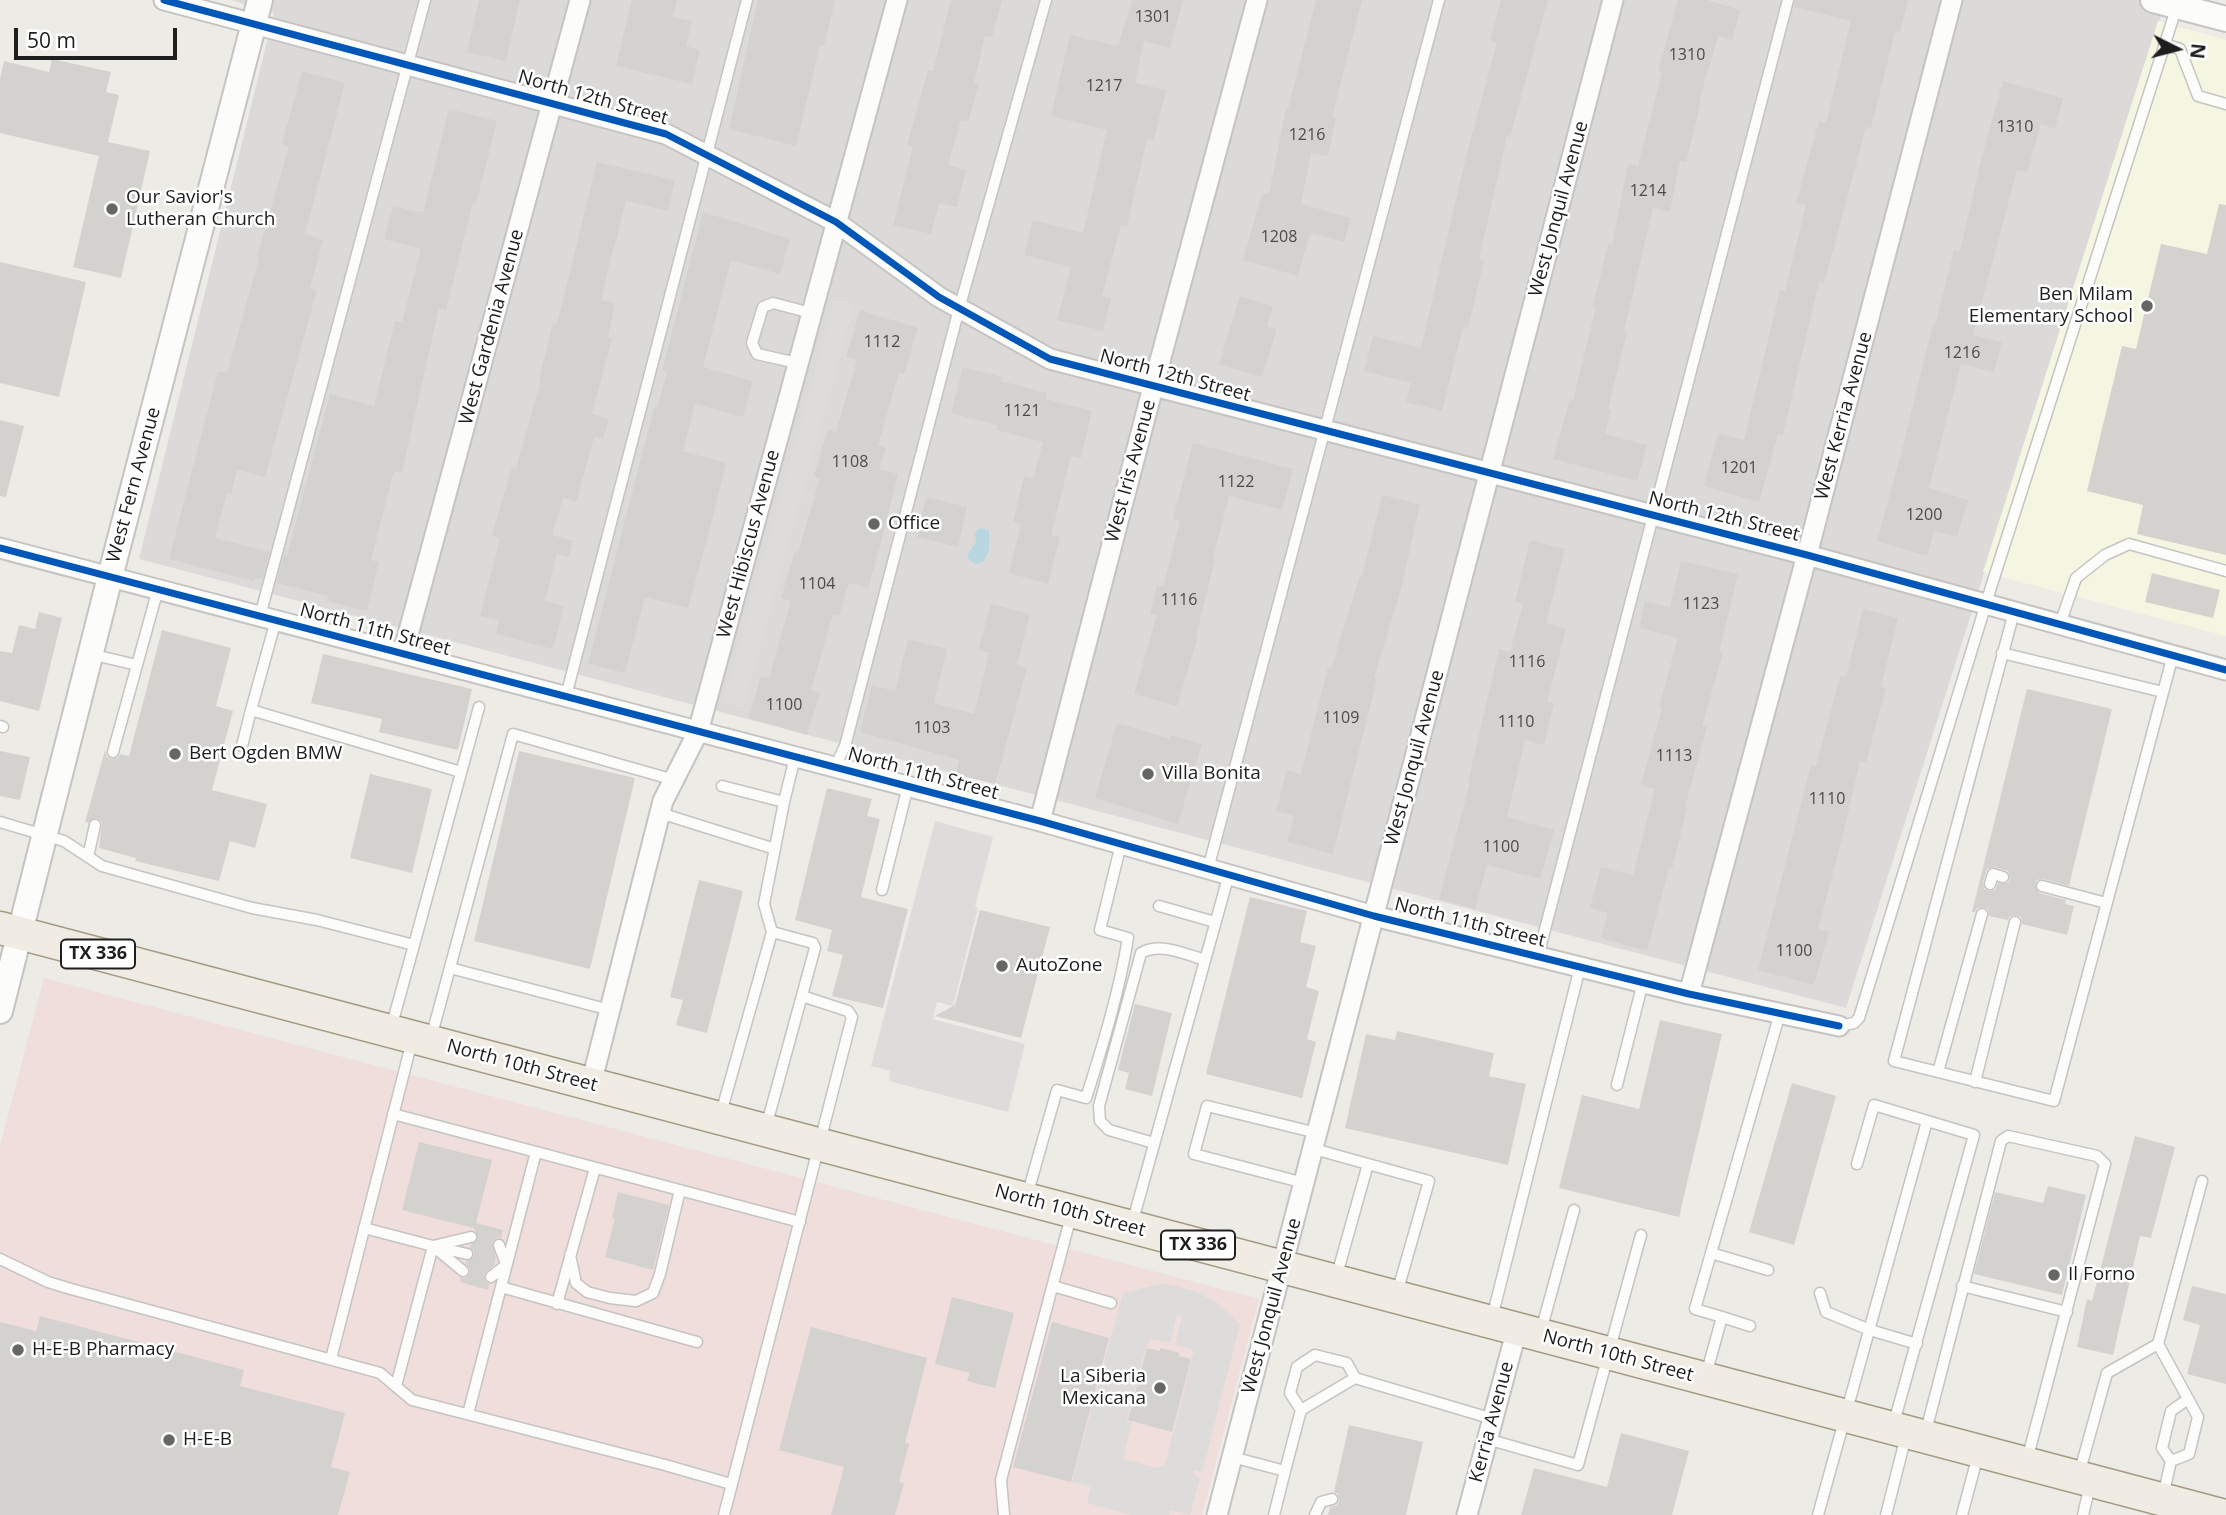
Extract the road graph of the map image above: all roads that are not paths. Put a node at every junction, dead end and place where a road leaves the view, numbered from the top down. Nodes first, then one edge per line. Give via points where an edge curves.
1 (164, 0) edge
2 (425, 0) edge
3 (580, 0) edge
4 (747, 0) edge
5 (897, 0) edge
6 (1045, 0) edge
7 (1257, 0) edge
8 (1439, 0) edge
9 (1613, 0) edge
10 (1788, 0) edge
11 (1952, 0) edge
12 (2165, 3) edge
13 (257, 12) edge
14 (2226, 19) edge
15 (2164, 44) junction
16 (408, 64) junction
17 (552, 102) junction
18 (2226, 104) edge
19 (707, 155) junction
20 (835, 222) junction
21 (959, 309) junction
22 (811, 313) junction
23 (797, 363) junction
24 (1153, 387) junction
25 (1324, 431) junction
26 (1490, 474) junction
27 (1653, 516) junction
28 (0, 548) edge
29 (1807, 555) junction
30 (2226, 571) edge
31 (110, 577) junction
32 (158, 589) junction
33 (1986, 604) junction
34 (2014, 612) junction
35 (268, 618) junction
36 (2060, 624) junction
37 (403, 653) junction
38 (2003, 653) junction
39 (90, 654) junction
40 (2173, 655) junction
41 (137, 665) junction
42 (2226, 670) edge
43 (2163, 692) junction
44 (566, 696) junction
45 (479, 707) dead end
46 (251, 710) junction
47 (698, 732) junction
48 (242, 746) dead end
49 (113, 752) dead end
50 (794, 757) junction
51 (835, 767) junction
52 (461, 772) junction
53 (674, 780) junction
54 (722, 786) dead end
55 (908, 786) junction
56 (784, 802) junction
57 (660, 813) junction
58 (1040, 821) junction
59 (0, 822) edge
60 (95, 825) dead end
61 (45, 835) junction
62 (1121, 844) junction
63 (775, 849) junction
64 (88, 857) junction
65 (1208, 869) junction
66 (1229, 874) junction
67 (2003, 877) dead end
68 (1990, 884) dead end
69 (2042, 886) dead end
70 (882, 890) dead end
71 (2105, 903) junction
72 (1160, 906) dead end
73 (1982, 914) dead end
74 (1374, 916) junction
75 (1215, 922) junction
76 (2015, 922) dead end
77 (10, 931) edge
78 (772, 932) junction
79 (414, 945) junction
80 (1538, 957) junction
81 (1205, 960) junction
82 (1580, 967) junction
83 (450, 968) junction
84 (1643, 982) junction
85 (1689, 994) junction
86 (802, 996) junction
87 (610, 1010) junction
88 (0, 1012) edge
89 (1780, 1013) junction
90 (1839, 1026) joint
91 (411, 1037) junction
92 (1938, 1072) junction
93 (1976, 1082) junction
94 (591, 1084) junction
95 (1617, 1085) dead end
96 (393, 1114) junction
97 (719, 1118) junction
98 (1927, 1121) junction
99 (765, 1131) junction
100 (1316, 1141) junction
101 (1154, 1143) junction
102 (819, 1145) junction
103 (536, 1152) junction
104 (1368, 1164) junction
105 (1857, 1164) dead end
106 (594, 1168) junction
107 (2202, 1181) dead end
108 (1304, 1183) junction
109 (680, 1190) junction
110 (1026, 1199) junction
111 (1574, 1210) dead end
112 (1072, 1212) junction
113 (800, 1222) junction
114 (364, 1228) junction
115 (1131, 1228) junction
116 (1641, 1235) dead end
117 (471, 1237) dead end
118 (499, 1245) dead end
119 (433, 1246) junction
120 (1711, 1253) junction
121 (467, 1254) dead end
122 (570, 1255) junction
123 (0, 1259) edge
124 (495, 1262) dead end
125 (506, 1265) junction
126 (1282, 1267) junction
127 (1768, 1270) dead end
128 (463, 1271) dead end
129 (491, 1277) dead end
130 (1335, 1281) junction
131 (1053, 1286) junction
132 (1962, 1286) junction
133 (501, 1287) junction
134 (1820, 1293) dead end
135 (1396, 1297) junction
136 (1111, 1303) dead end
137 (557, 1304) junction
138 (2067, 1312) junction
139 (1722, 1317) junction
140 (1750, 1326) dead end
141 (1516, 1329) junction
142 (1870, 1330) junction
143 (698, 1342) dead end
144 (1917, 1344) junction
145 (2158, 1344) junction
146 (1607, 1353) junction
147 (331, 1359) junction
148 (1355, 1378) junction
149 (1704, 1379) junction
150 (396, 1386) junction
151 (2188, 1399) junction
152 (1301, 1410) junction
153 (468, 1414) junction
154 (1846, 1416) junction
155 (1493, 1419) junction
156 (1908, 1433) junction
157 (1487, 1439) junction
158 (1979, 1451) junction
159 (1232, 1457) junction
160 (2171, 1461) junction
161 (2026, 1463) junction
162 (1285, 1471) junction
163 (2085, 1479) junction
164 (732, 1485) junction
165 (1332, 1499) dead end
166 (2162, 1500) junction
167 (724, 1515) edge
168 (1004, 1515) edge
169 (1217, 1515) edge
170 (1275, 1515) edge
171 (1315, 1515) edge
172 (1467, 1515) edge
173 (1818, 1515) edge
174 (1886, 1515) edge
175 (1962, 1515) edge
176 (2083, 1515) edge
177 (2221, 1515) edge

1 - 13 street, North 12th Street
2 - 16 lane
3 - 17 street, West Gardenia Avenue
4 - 19 lane
5 - 20 street, West Hibiscus Avenue
6 - 21 lane
7 - 24 street, West Iris Avenue
8 - 25 lane
9 - 26 street, West Jonquil Avenue
10 - 27 lane
11 - 29 street, West Kerria Avenue
12 - 14 street
12 - 15 lane
13 - 16 street, North 12th Street
13 - 31 street, West Fern Avenue
15 - 18 lane via 2180,49 2197,96
15 - 33 lane
16 - 17 street, North 12th Street
16 - 35 lane
17 - 19 street, North 12th Street via 666,134
17 - 37 street, West Gardenia Avenue
19 - 20 street, North 12th Street
19 - 44 lane
20 - 21 street, North 12th Street
20 - 22 street, West Hibiscus Avenue
21 - 24 street, North 12th Street via 1050,359
21 - 51 lane via 845,746
22 - 23 street, West Hibiscus Avenue
22 - 23 lane via 773,303 763,307 752,344 757,354
23 - 47 street, West Hibiscus Avenue
24 - 25 street, North 12th Street
24 - 58 street, West Iris Avenue
25 - 26 street, North 12th Street
25 - 65 lane
26 - 27 street, North 12th Street
26 - 74 street, West Jonquil Avenue
27 - 29 street, North 12th Street
27 - 80 lane
28 - 31 street, North 11th Street
29 - 33 street, North 12th Street
29 - 85 street, West Kerria Avenue
30 - 36 lane via 2129,544 2105,555 2076,578
31 - 32 street, North 11th Street
31 - 39 street, West Fern Avenue
32 - 35 street, North 11th Street
32 - 41 lane
33 - 34 street, North 12th Street
33 - 90 lane via 1859,1018
34 - 36 street, North 12th Street
34 - 38 lane
35 - 37 street, North 11th Street
35 - 46 lane
36 - 40 street, North 12th Street
37 - 44 street, North 11th Street
38 - 43 lane
38 - 92 lane via 1894,1060
39 - 41 lane
39 - 61 street, West Fern Avenue
40 - 42 street, North 12th Street
40 - 43 lane
41 - 49 lane
43 - 71 lane
44 - 47 street, North 11th Street
45 - 52 lane
46 - 48 lane
46 - 52 lane
47 - 50 street, North 11th Street
47 - 53 street, West Hibiscus Avenue
50 - 51 street, North 11th Street
50 - 56 lane
51 - 55 street, North 11th Street
52 - 79 lane
53 - 57 street, West Hibiscus Avenue
53 - 83 lane via 513,734
54 - 56 lane
55 - 58 street, North 11th Street
55 - 70 lane
56 - 63 lane
57 - 63 lane
57 - 87 street, West Hibiscus Avenue
58 - 62 street, North 11th Street
59 - 61 lane
60 - 64 lane
61 - 64 lane
61 - 77 street, West Fern Avenue
62 - 65 street, North 11th Street
62 - 110 lane via 1100,930 1128,937 1103,1048 1086,1098 1057,1090
63 - 78 lane via 764,904
64 - 79 lane via 103,866 252,908
65 - 66 street, North 11th Street
66 - 74 street, North 11th Street
66 - 75 lane
67 - 68 lane via 1993,874
69 - 71 lane
71 - 93 lane via 2054,1101
72 - 75 lane
73 - 92 lane
74 - 80 street, North 11th Street
74 - 100 street, West Jonquil Avenue
75 - 81 lane
76 - 93 lane
77 - 88 street, West Fern Avenue
77 - 91 main road, North 10th Street / TX 336
78 - 86 lane via 813,943
78 - 97 lane
79 - 91 lane
80 - 82 street, North 11th Street
81 - 101 lane
81 - 101 lane via 1162,948 1141,953 1099,1106 1100,1121 1109,1130
82 - 84 street, North 11th Street
82 - 141 lane
83 - 87 lane
83 - 91 lane
84 - 85 street, North 11th Street
84 - 95 lane
85 - 89 street, North 11th Street
86 - 99 lane
86 - 102 lane via 848,1011 852,1017
87 - 94 street, West Hibiscus Avenue
89 - 90 street, North 11th Street
89 - 120 lane
91 - 94 main road, North 10th Street / TX 336
91 - 96 lane
92 - 93 lane
94 - 97 main road, North 10th Street / TX 336
96 - 103 lane
96 - 114 lane
97 - 99 main road, North 10th Street / TX 336
98 - 105 lane via 1874,1105
98 - 142 lane
98 - 144 lane via 1974,1135
99 - 102 main road, North 10th Street / TX 336
100 - 104 lane
100 - 108 street, West Jonquil Avenue
100 - 108 lane via 1207,1106 1194,1154
101 - 115 lane
102 - 110 main road, North 10th Street / TX 336
102 - 113 lane
103 - 106 lane
103 - 125 lane
104 - 130 lane
104 - 135 lane via 1429,1181
106 - 109 lane
106 - 122 lane
107 - 145 lane
108 - 126 street, West Jonquil Avenue
109 - 113 lane
109 - 122 lane via 653,1293 636,1301 587,1292 576,1283
110 - 112 main road, North 10th Street / TX 336
111 - 141 lane
112 - 115 main road, North 10th Street / TX 336
112 - 131 lane
113 - 164 lane
114 - 119 lane
114 - 147 lane
115 - 126 main road, North 10th Street / TX 336
116 - 146 lane
117 - 119 lane
118 - 125 lane
119 - 121 lane
119 - 128 lane
119 - 150 lane
120 - 127 lane
120 - 139 lane via 1695,1309
122 - 137 lane
123 - 147 lane via 71,1289
124 - 125 lane
125 - 129 lane
125 - 133 lane
126 - 130 main road, North 10th Street / TX 336
126 - 159 street, West Jonquil Avenue
130 - 135 main road, North 10th Street / TX 336
131 - 136 lane
131 - 168 lane via 1001,1480
132 - 138 lane
132 - 138 lane via 2001,1141 2008,1136 2097,1156 2105,1164
132 - 156 lane
133 - 137 lane
133 - 153 lane
134 - 142 lane via 1826,1312
135 - 141 main road, North 10th Street / TX 336
137 - 143 lane
138 - 161 lane
139 - 140 lane
139 - 149 lane
141 - 146 main road, North 10th Street / TX 336
141 - 155 street, Kerria Avenue
142 - 144 lane
142 - 154 lane
144 - 156 lane
145 - 151 lane
145 - 163 lane via 2107,1373
146 - 149 main road, North 10th Street / TX 336
146 - 157 lane via 1578,1465
147 - 150 lane via 380,1373
148 - 152 lane
148 - 152 lane via 1346,1363 1315,1355 1297,1367 1290,1393
148 - 155 lane
149 - 154 main road, North 10th Street / TX 336
150 - 153 lane via 412,1400
151 - 160 lane via 2171,1411 2162,1448
151 - 160 lane via 2198,1417 2189,1454
152 - 162 lane
153 - 164 lane
154 - 156 main road, North 10th Street / TX 336
154 - 173 lane
155 - 157 street, Kerria Avenue
156 - 158 main road, North 10th Street / TX 336
156 - 174 lane
157 - 172 street, Kerria Avenue
158 - 161 main road, North 10th Street / TX 336
158 - 175 lane
159 - 162 lane
159 - 169 street, West Jonquil Avenue
160 - 166 lane
161 - 163 main road, North 10th Street / TX 336
162 - 170 lane
163 - 166 main road, North 10th Street / TX 336
163 - 176 lane
164 - 167 lane
165 - 171 lane via 1321,1502
166 - 177 main road, North 10th Street / TX 336

